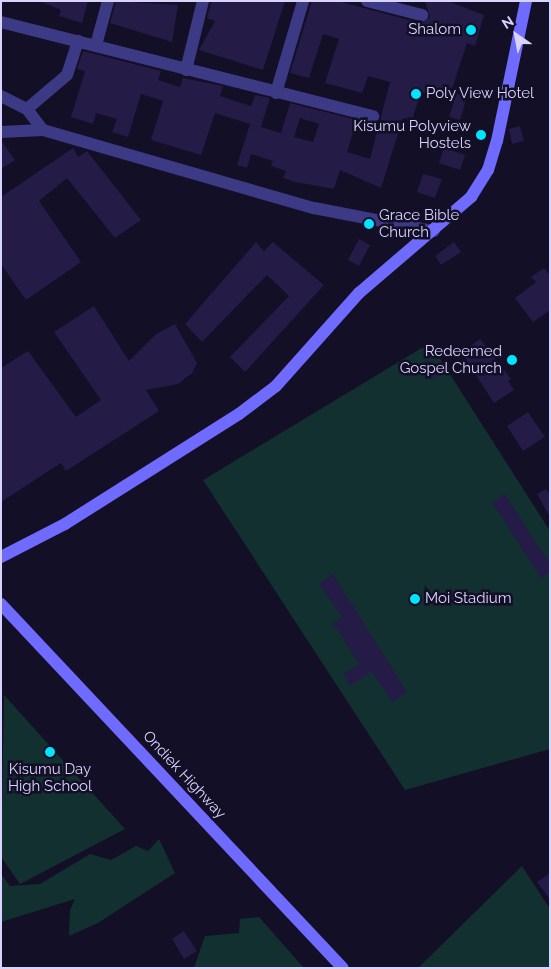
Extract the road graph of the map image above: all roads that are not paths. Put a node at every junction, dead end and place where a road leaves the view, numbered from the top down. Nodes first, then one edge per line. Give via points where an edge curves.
1 (108, 1) edge
2 (203, 1) edge
3 (303, 1) edge
4 (368, 1) edge
5 (526, 1) edge
6 (422, 15) dead end
7 (1, 22) edge
8 (78, 41) junction
9 (96, 45) junction
10 (186, 70) junction
11 (276, 93) junction
12 (1, 96) edge
13 (27, 109) junction
14 (373, 116) dead end
15 (43, 130) junction
16 (1, 132) edge
17 (434, 231) junction
18 (1, 557) edge
19 (1, 604) edge
20 (343, 968) edge

1 - 9 street
2 - 10 street
3 - 11 street
4 - 6 street
5 - 17 street via 488,170 471,197
7 - 8 street
8 - 9 street
8 - 13 street via 67,75
9 - 10 street
10 - 11 street
11 - 14 street
12 - 13 street
13 - 15 street
15 - 16 street
15 - 17 street via 314,208
17 - 18 street via 359,293 276,386 239,414 65,524
19 - 20 street, Ondiek Highway

